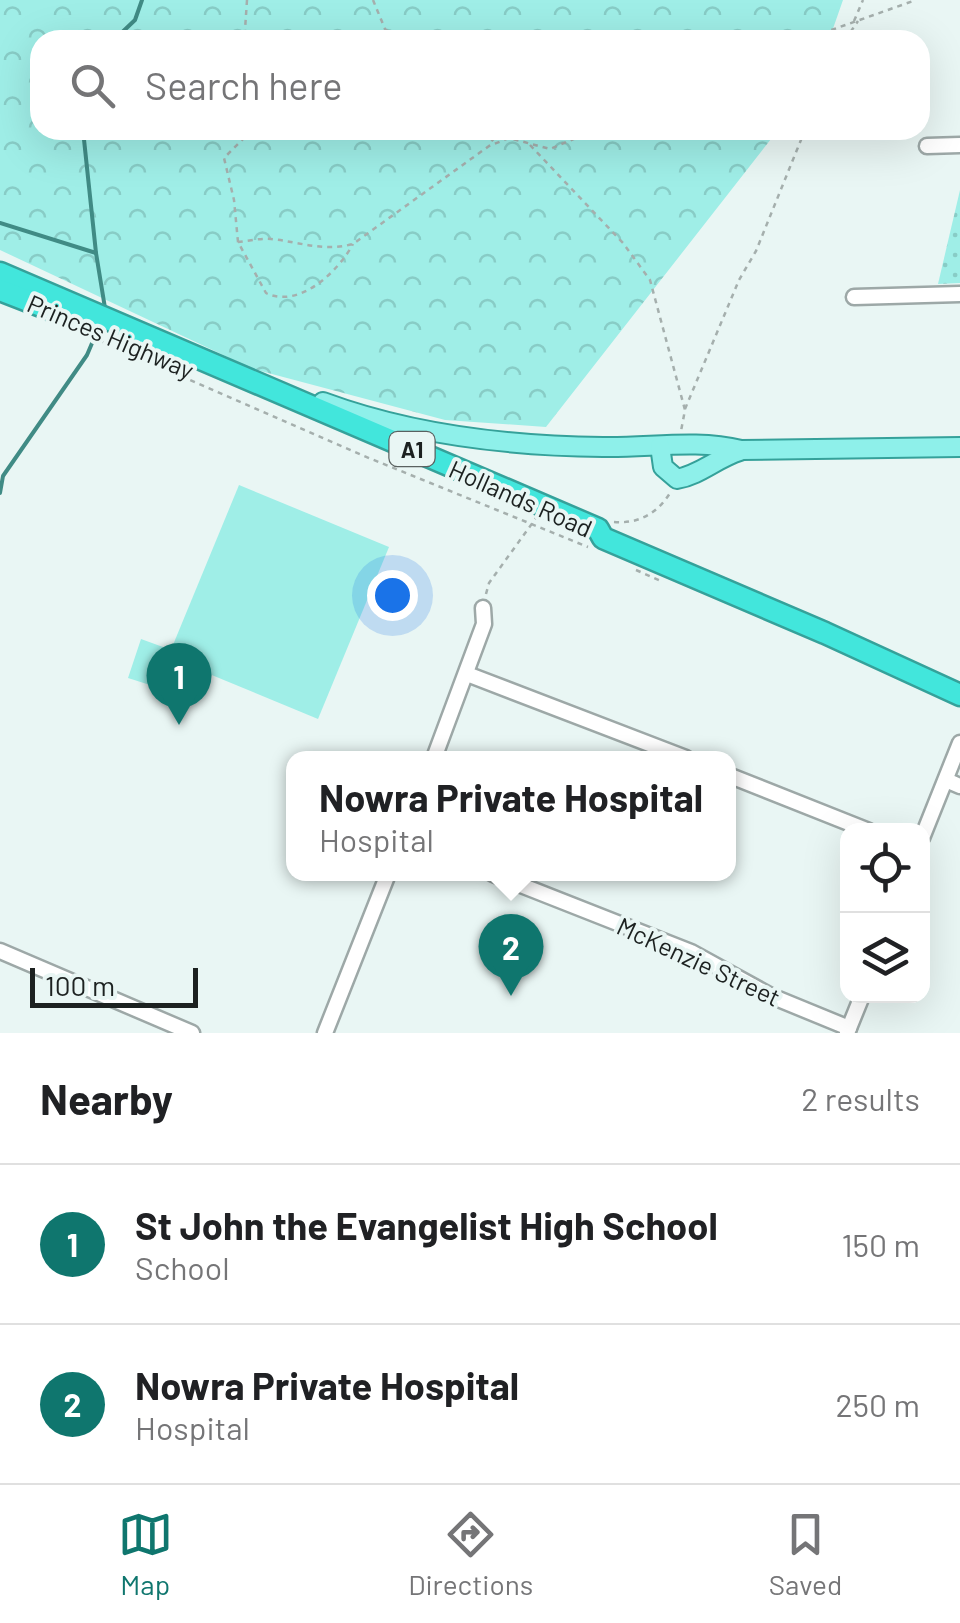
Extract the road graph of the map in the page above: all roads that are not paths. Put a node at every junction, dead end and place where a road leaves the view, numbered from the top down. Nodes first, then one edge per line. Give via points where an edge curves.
1 (927, 146) dead end
2 (960, 146) edge
3 (0, 274) edge
4 (0, 290) edge
5 (960, 294) edge
6 (854, 297) dead end
7 (75, 319) junction
8 (218, 374) junction
9 (667, 443) junction
10 (960, 447) edge
11 (742, 450) junction
12 (483, 608) road end
13 (467, 674) junction
14 (960, 696) edge
15 (960, 744) edge
16 (437, 751) edge
17 (668, 751) edge
18 (736, 778) edge
19 (953, 783) edge
20 (851, 823) edge
21 (930, 824) edge
22 (385, 881) edge
23 (510, 881) edge
24 (0, 951) edge
25 (859, 1003) edge
26 (848, 1030) edge
27 (192, 1033) edge
28 (325, 1033) edge

1 - 2 street
3 - 7 highway, Princes Highway / A1
4 - 7 highway, Princes Highway / A1
5 - 6 street
7 - 8 highway, Princes Highway / A1
8 - 9 main road via 232,364 375,420 430,432 560,446
8 - 14 highway, Hollands Road / A1 via 598,529 598,536
9 - 11 main road
9 - 11 main road via 663,468 677,479
10 - 11 main road
12 - 13 street
13 - 16 street
13 - 17 street
15 - 19 street
18 - 20 street
19 - 21 street
22 - 28 street
23 - 26 street, McKenzie Street via 674,944
24 - 27 street
25 - 26 street

